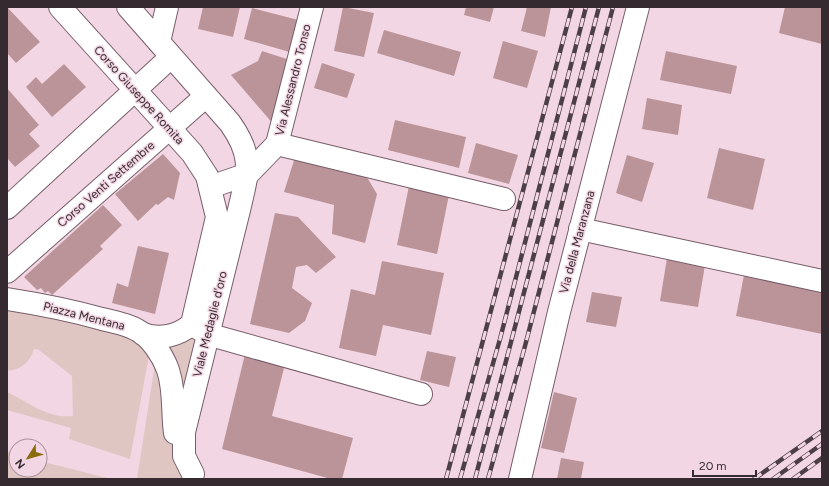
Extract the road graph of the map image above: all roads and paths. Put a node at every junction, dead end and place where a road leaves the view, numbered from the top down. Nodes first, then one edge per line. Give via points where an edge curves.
1 (60, 7) edge
2 (128, 7) edge
3 (167, 7) edge
4 (312, 7) edge
5 (638, 7) edge
6 (165, 49) junction
7 (135, 90) junction
8 (206, 96) junction
9 (169, 128) junction
10 (277, 144) junction
11 (248, 174) junction
12 (210, 187) junction
13 (504, 199) dead end
14 (7, 208) edge
15 (580, 229) junction
16 (7, 272) edge
17 (822, 281) edge
18 (7, 299) edge
19 (199, 329) junction
20 (143, 334) junction
21 (421, 394) dead end
22 (196, 476) edge
23 (520, 479) edge

1 - 7 street, Corso Giuseppe Romita
2 - 6 street
3 - 6 street
4 - 10 street, Via Alessandro Tonso
5 - 15 street, Via della Maranzana
6 - 7 street
6 - 8 street
7 - 9 street, Corso Giuseppe Romita
7 - 14 street
8 - 9 street, Corso Venti Settembre
8 - 11 street via 241,140 247,156
9 - 12 street, Corso Giuseppe Romita via 204,169
9 - 16 street, Corso Venti Settembre
10 - 11 street, Via Alessandro Tonso
10 - 13 street
11 - 12 street, Via Alessandro Tonso
11 - 19 street, Viale Medaglie d'oro
12 - 19 street, Viale Medaglie d'oro via 217,217
15 - 17 street
15 - 23 street, Via della Maranzana
18 - 20 street, Piazza Mentana via 58,307 127,326
19 - 20 street, Viale Medaglie d'oro via 157,338
19 - 21 street
19 - 22 street, Viale Medaglie d'oro via 184,432 184,456
20 - 22 street, Piazza Mentana via 156,348 168,369 174,394 174,423 179,452 186,466

